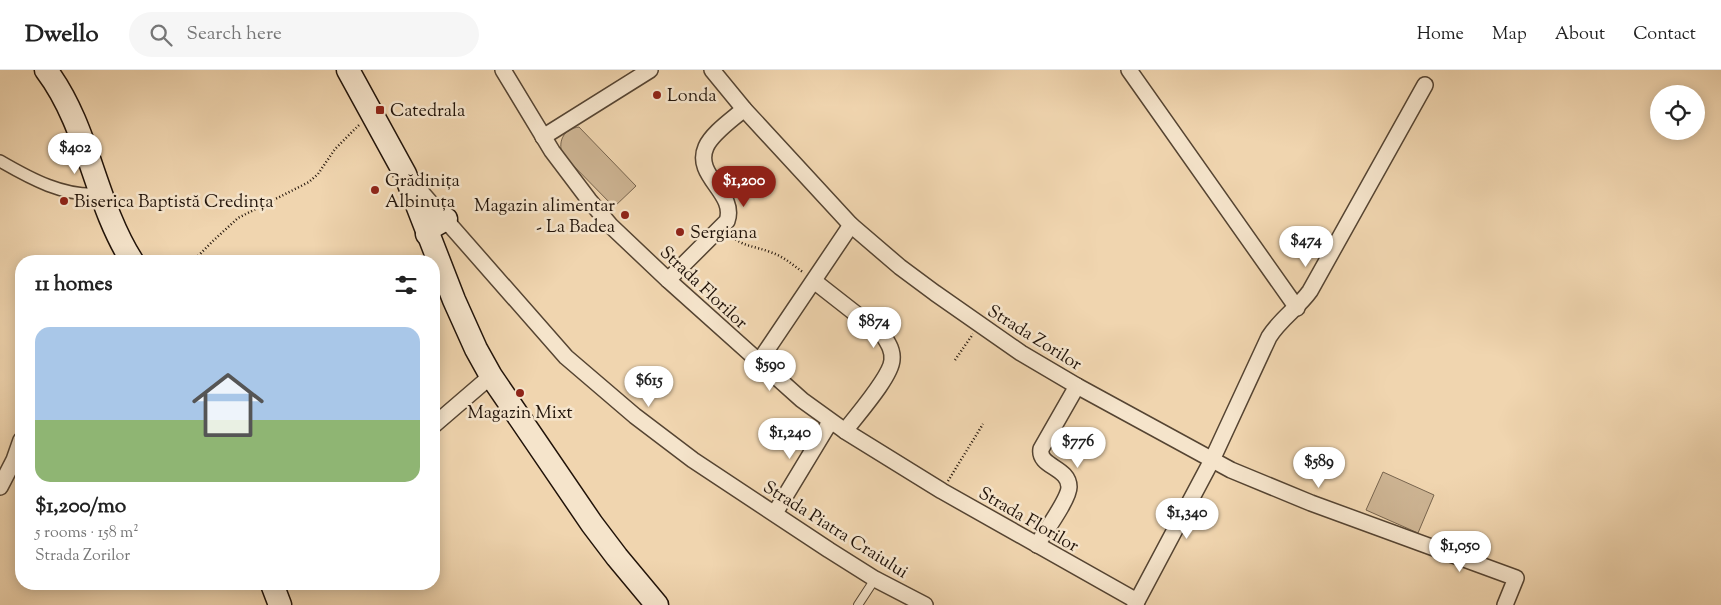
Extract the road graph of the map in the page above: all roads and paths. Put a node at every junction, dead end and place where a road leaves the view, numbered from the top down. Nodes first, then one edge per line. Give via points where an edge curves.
1 (46, 70) edge
2 (348, 70) edge
3 (503, 70) edge
4 (650, 70) edge
5 (712, 70) edge
6 (1129, 70) edge
7 (1425, 85) dead end
8 (744, 108) junction
9 (365, 131) dead end
10 (543, 137) junction
11 (0, 161) edge
12 (405, 174) junction
13 (100, 194) junction
14 (446, 219) junction
15 (851, 225) junction
16 (722, 228) junction
17 (427, 234) junction
18 (129, 255) edge
19 (199, 255) edge
20 (436, 255) edge
21 (440, 265) edge
22 (668, 280) junction
23 (814, 281) junction
24 (1296, 308) junction
25 (979, 325) junction
26 (955, 360) dead end
27 (758, 363) junction
28 (491, 376) junction
29 (1077, 386) junction
30 (440, 420) edge
31 (830, 422) junction
32 (983, 424) dead end
33 (845, 431) junction
34 (15, 457) edge
35 (1212, 460) junction
36 (0, 487) edge
37 (942, 491) junction
38 (775, 513) junction
39 (1037, 545) junction
40 (875, 579) junction
41 (266, 590) edge
42 (274, 590) edge
43 (1136, 603) edge
44 (272, 605) edge
45 (280, 605) edge
46 (657, 605) edge
47 (858, 605) edge
48 (926, 605) edge
49 (1505, 605) edge

1 - 13 main road via 75,119
2 - 12 main road
3 - 10 street, Strada Florilor
4 - 10 street
5 - 8 street, Strada Zorilor
6 - 24 street
7 - 24 street via 1321,272
8 - 15 street, Strada Zorilor
8 - 16 street via 711,139 704,155 708,173 729,206 729,215
9 - 19 path via 361,122 309,182 238,218
10 - 22 street, Strada Florilor via 606,219
11 - 13 street via 60,190
12 - 14 street, Strada Piatra Craiului
12 - 17 main road
13 - 18 main road
14 - 17 main road
14 - 38 street, Strada Piatra Craiului via 566,357 596,384 693,460
15 - 23 street
15 - 25 street, Strada Zorilor via 900,267
16 - 22 street
16 - 23 path via 738,242 780,256
17 - 20 main road
21 - 28 main road
22 - 27 street, Strada Florilor
23 - 27 street
23 - 33 street via 883,335 892,354 887,375
24 - 35 street via 1269,337
25 - 26 path
25 - 29 street, Strada Zorilor
27 - 31 street, Strada Florilor
28 - 30 street
28 - 46 main road via 592,524
29 - 35 street, Strada Zorilor
29 - 39 street via 1041,449 1042,458 1060,471 1069,487
31 - 33 street, Strada Florilor
31 - 38 street
32 - 37 path
33 - 37 street, Strada Florilor
34 - 36 street
35 - 43 street
35 - 49 street, Strada Zorilor via 1311,502 1516,578
37 - 39 street, Strada Florilor
38 - 40 street, Strada Piatra Craiului
39 - 43 street, Strada Florilor
40 - 47 lane
40 - 48 street, Strada Piatra Craiului
41 - 44 street
42 - 45 main road

